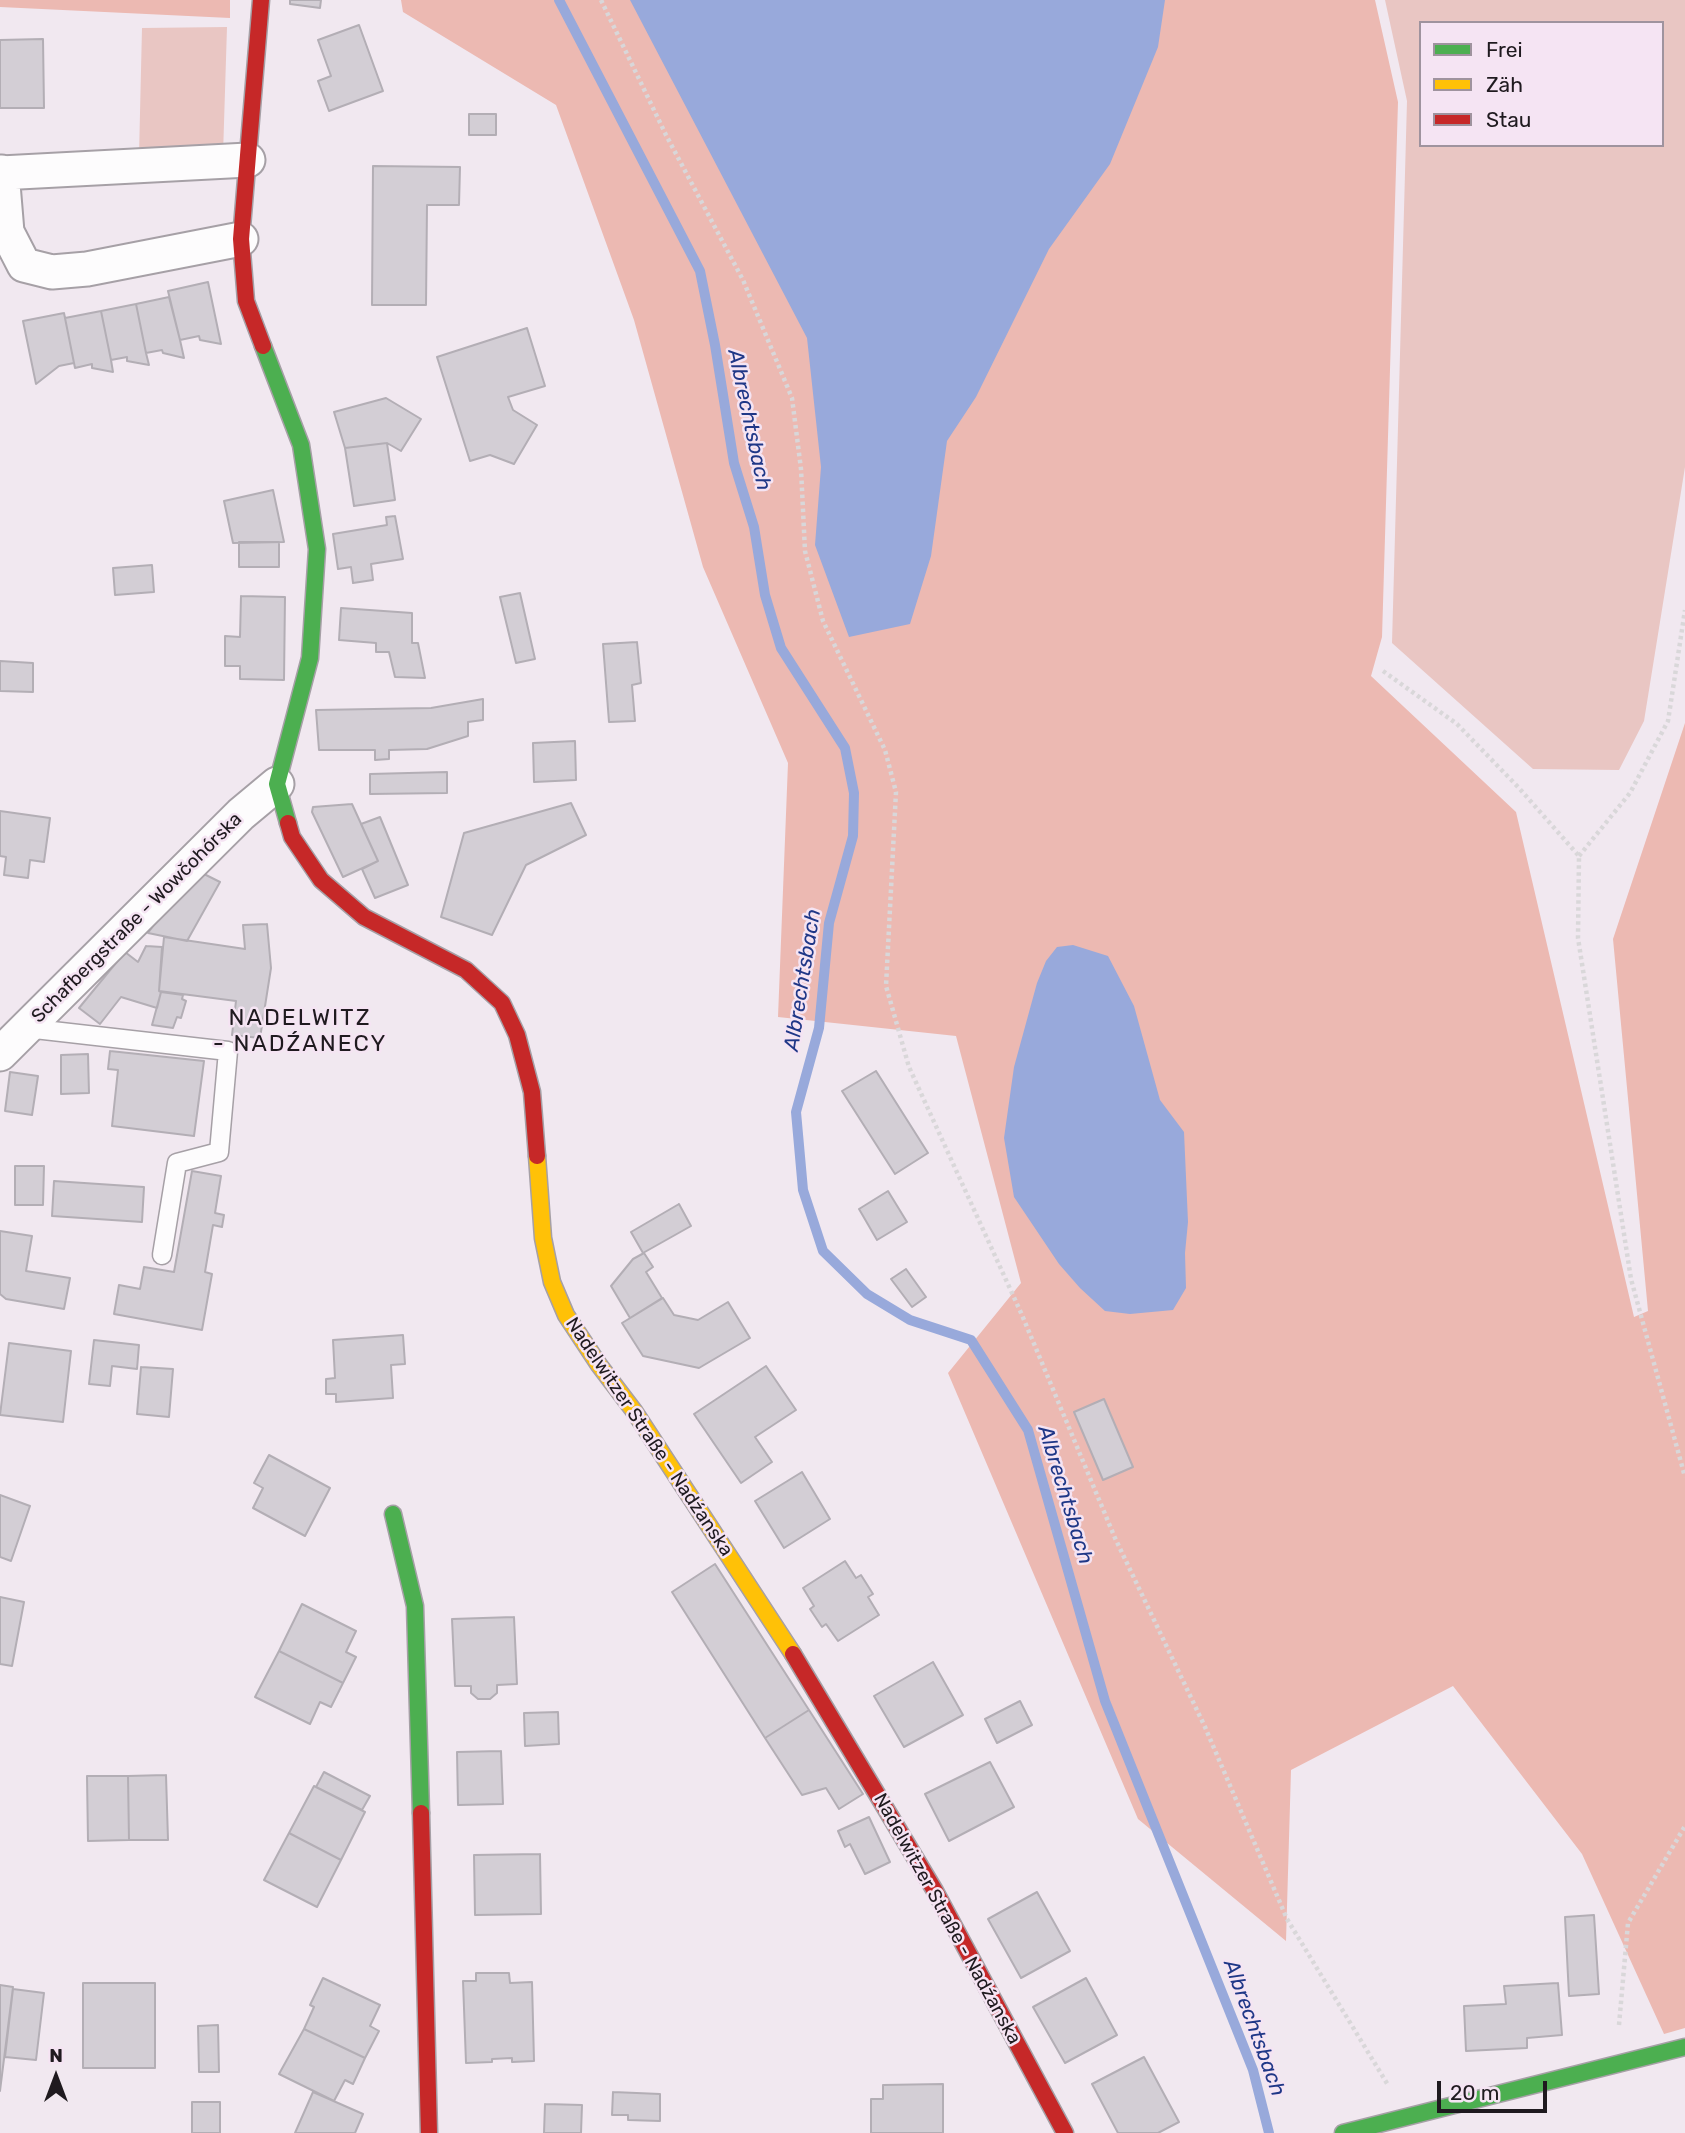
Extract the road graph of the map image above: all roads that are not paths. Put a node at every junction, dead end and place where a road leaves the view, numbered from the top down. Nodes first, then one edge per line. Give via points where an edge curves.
1 (261, 0) edge
2 (248, 160) junction
3 (1, 173) edge
4 (241, 239) junction
5 (277, 784) junction
6 (26, 1028) junction
7 (0, 1054) edge
8 (162, 1255) dead end
9 (393, 1514) dead end
10 (1680, 2049) edge
11 (1350, 2131) edge
12 (429, 2133) edge
13 (1065, 2133) edge

1 - 2 street
2 - 3 street
2 - 4 street
3 - 4 street via 8,232 24,265 52,272 87,269
4 - 5 street via 246,302 302,445 317,549 310,658
5 - 6 street, Schafbergstraße - Wowčohórska via 241,814
5 - 13 street, Nadelwitzer Straße - Nadźanska via 292,836 321,880 364,917 466,971 502,1003 517,1035 531,1092 543,1238 552,1282 566,1315 788,1644 935,1891
6 - 7 street, Schafbergstraße - Wowčohórska
6 - 8 lane via 228,1051 219,1152 177,1163
9 - 12 street via 415,1606
10 - 11 street

